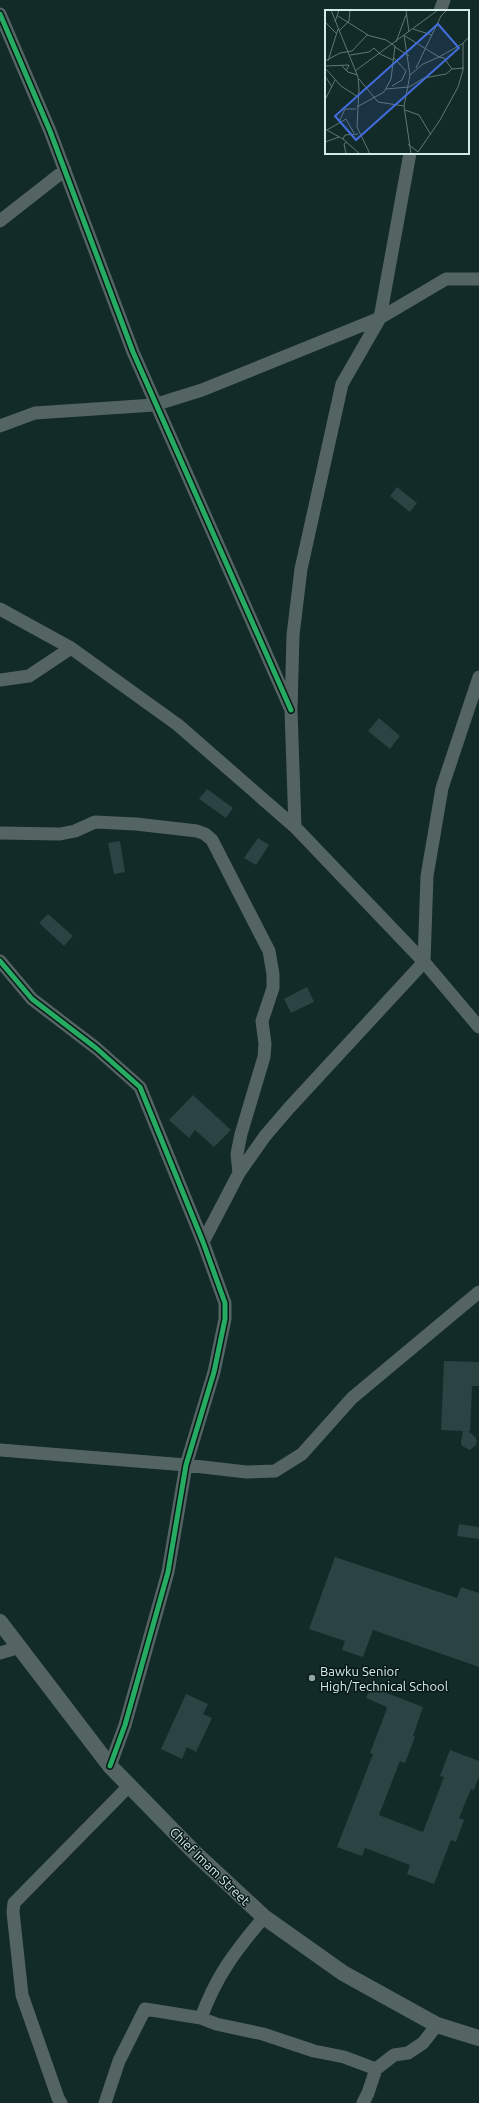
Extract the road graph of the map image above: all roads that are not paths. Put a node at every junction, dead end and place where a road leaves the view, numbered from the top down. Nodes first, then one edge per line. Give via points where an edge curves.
1 (444, 0) edge
2 (440, 10) edge
3 (0, 14) edge
4 (410, 154) edge
5 (65, 170) junction
6 (0, 221) edge
7 (479, 279) edge
8 (380, 318) junction
9 (155, 404) junction
10 (0, 426) edge
11 (0, 608) edge
12 (71, 648) junction
13 (479, 677) edge
14 (0, 680) edge
15 (291, 710) junction
16 (295, 827) junction
17 (0, 833) edge
18 (0, 961) edge
19 (424, 962) junction
20 (479, 1027) edge
21 (239, 1173) junction
22 (203, 1242) junction
23 (479, 1292) edge
24 (0, 1450) edge
25 (186, 1465) junction
26 (0, 1622) edge
27 (20, 1647) junction
28 (0, 1653) edge
29 (110, 1766) junction
30 (128, 1786) junction
31 (264, 1917) junction
32 (200, 2018) junction
33 (437, 2025) junction
34 (479, 2038) edge
35 (376, 2069) junction
36 (61, 2103) edge
37 (105, 2103) edge
38 (363, 2103) edge

1 - 2 street
3 - 5 street
4 - 8 street
5 - 6 street
5 - 9 street
7 - 8 street via 446,279
8 - 9 street via 202,390
8 - 15 street via 342,384 301,569 293,635
9 - 10 street via 35,413
9 - 15 street
11 - 12 street
12 - 14 street via 29,676
12 - 16 street via 178,725
13 - 19 street via 442,788 427,876
15 - 16 street
16 - 19 street
17 - 21 street via 60,834 75,831 95,822 197,831 212,840 269,951 273,974 273,988 262,1021 264,1057 237,1154
18 - 22 street via 32,999 96,1048 140,1087
19 - 20 street
19 - 21 street via 289,1108
21 - 22 street
22 - 25 street via 226,1303 214,1372
23 - 25 street via 352,1398 302,1454 275,1471 246,1472
24 - 25 street
25 - 29 street via 168,1572 125,1725
26 - 27 street, Chief Imam Street
27 - 28 street
27 - 29 street, Chief Imam Street
29 - 30 street, Chief Imam Street
30 - 31 street, Chief Imam Street
30 - 36 street via 14,1903 22,1995
31 - 32 street via 234,1953 219,1976
31 - 33 street, Chief Imam Street via 343,1973
32 - 35 street via 263,2034 314,2051 344,2057
32 - 37 street via 145,2009 119,2061
33 - 34 street, Chief Imam Street
33 - 35 street via 423,2044 408,2053 394,2055
35 - 38 street

